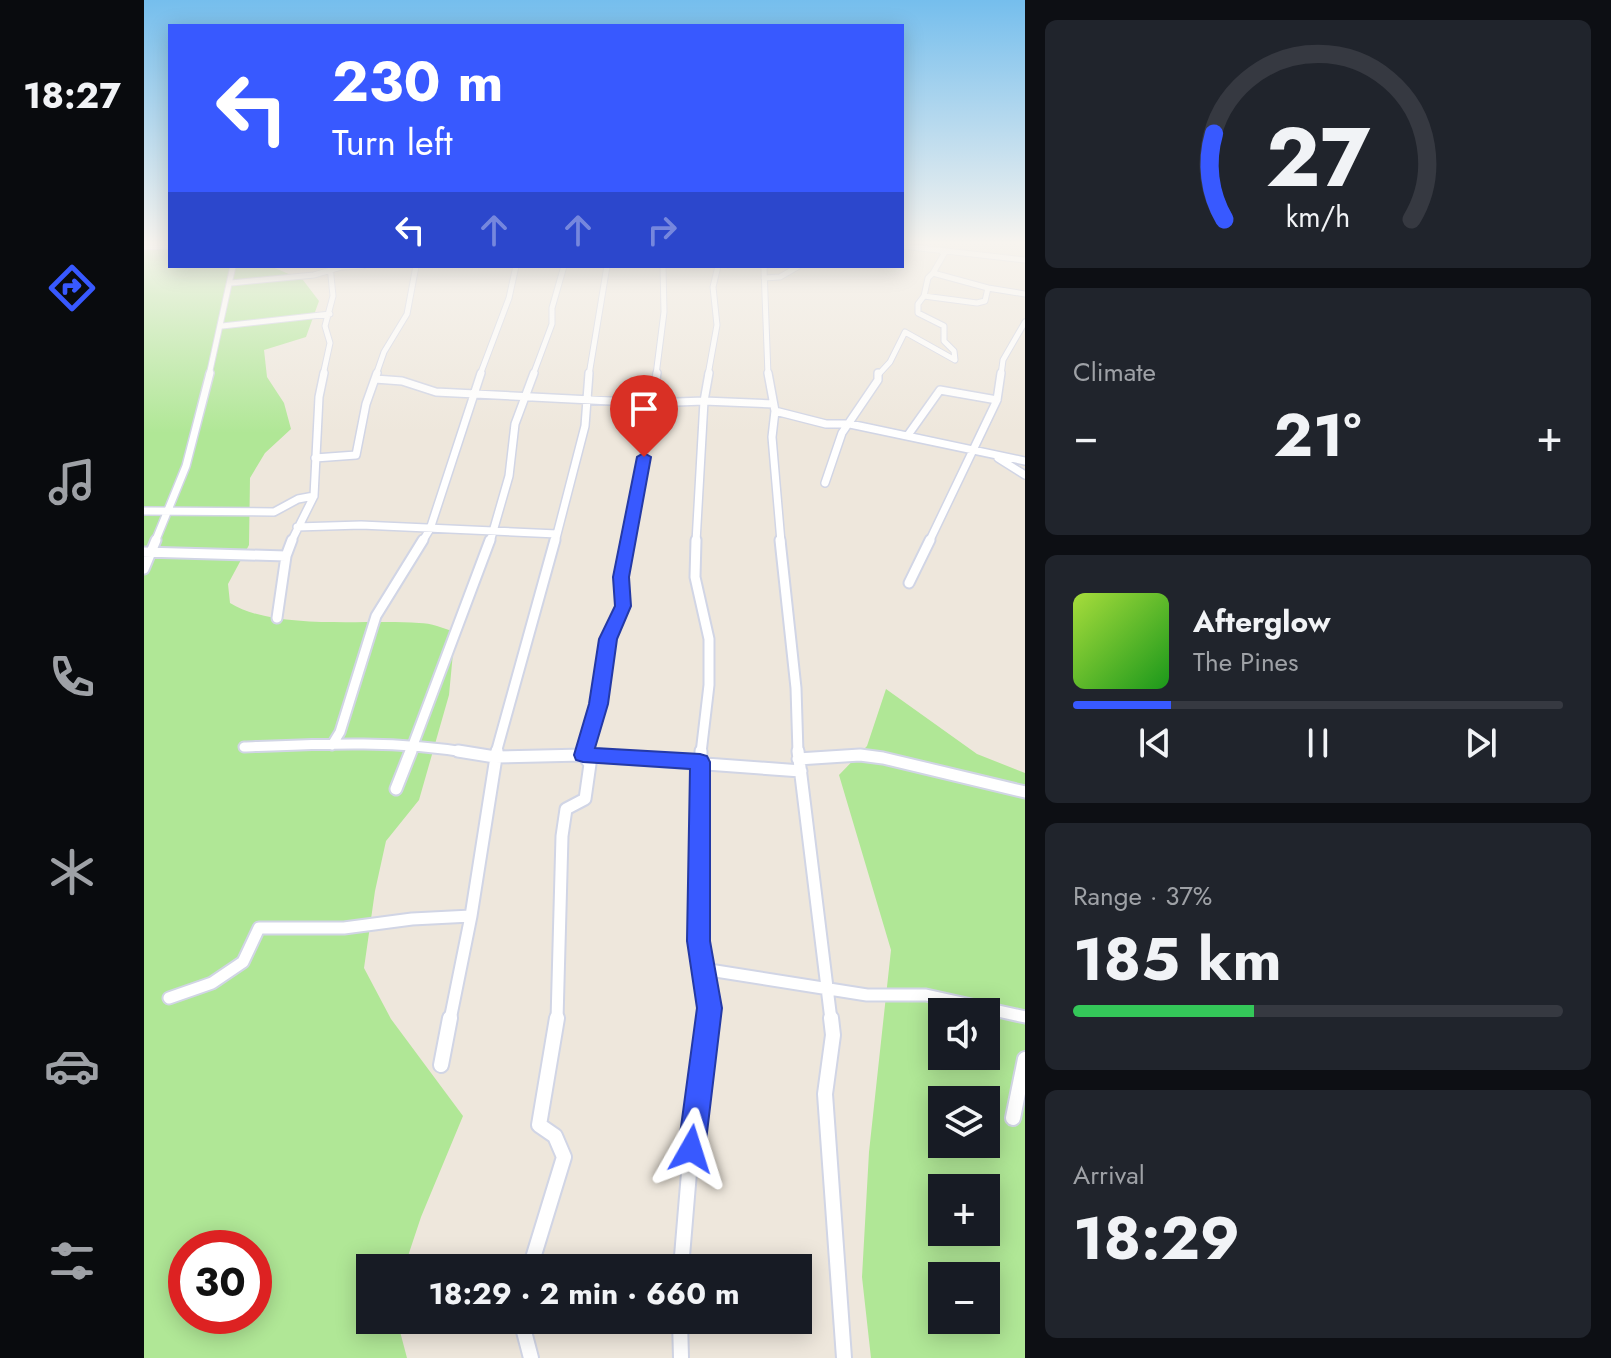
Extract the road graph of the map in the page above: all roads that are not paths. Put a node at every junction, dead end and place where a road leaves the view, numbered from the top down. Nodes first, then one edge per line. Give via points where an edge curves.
1 (226, 306) edge
2 (331, 306) edge
3 (408, 306) edge
4 (506, 306) edge
5 (552, 306) edge
6 (602, 306) edge
7 (664, 306) edge
8 (715, 306) edge
9 (766, 306) edge
10 (918, 306) edge
11 (330, 314) junction
12 (1025, 322) edge
13 (222, 326) junction
14 (375, 379) junction
15 (473, 394) junction
16 (524, 394) junction
17 (585, 397) junction
18 (997, 400) junction
19 (704, 401) junction
20 (650, 403) junction
21 (774, 408) junction
22 (850, 424) junction
23 (908, 435) junction
24 (973, 451) junction
25 (992, 454) junction
26 (315, 458) junction
27 (1025, 461) edge
28 (1025, 475) edge
29 (825, 483) dead end
30 (314, 496) junction
31 (144, 511) edge
32 (165, 511) junction
33 (297, 527) junction
34 (430, 529) junction
35 (494, 530) junction
36 (557, 534) junction
37 (148, 552) edge
38 (286, 556) junction
39 (144, 569) edge
40 (909, 583) dead end
41 (277, 618) dead end
42 (332, 745) junction
43 (244, 747) dead end
44 (583, 755) junction
45 (495, 757) junction
46 (798, 759) junction
47 (700, 762) junction
48 (801, 771) junction
49 (396, 789) dead end
50 (1025, 792) edge
51 (471, 916) junction
52 (703, 969) junction
53 (828, 989) junction
54 (169, 998) dead end
55 (1025, 1017) edge
56 (1025, 1059) edge
57 (441, 1065) dead end
58 (1013, 1118) dead end
59 (534, 1254) edge
60 (682, 1254) edge
61 (525, 1334) edge
62 (680, 1334) edge
63 (531, 1358) edge
64 (681, 1358) edge
65 (844, 1358) edge

1 - 13 street
2 - 11 street
3 - 14 street
4 - 15 street
5 - 16 street via 552,324
6 - 17 street
7 - 20 street
8 - 19 street via 717,325
9 - 21 street via 768,385
10 - 22 street via 918,313 944,326 944,341 955,360 905,332
11 - 13 street
11 - 26 street
12 - 18 street via 1003,360
13 - 32 street via 186,466
14 - 15 street
14 - 26 street via 356,455
15 - 16 street
15 - 34 street
16 - 17 street
16 - 35 street
17 - 20 street
17 - 36 street via 585,426
18 - 23 street via 940,390
18 - 24 street
19 - 20 street
19 - 21 street
19 - 47 street via 695,577 709,639 709,685
20 - 44 street via 621,577 623,606 608,639 599,704
21 - 22 street via 826,424
21 - 46 street via 774,479 796,688
22 - 23 street
22 - 29 street
23 - 24 street
24 - 25 street
24 - 40 street
25 - 27 street
25 - 28 street
26 - 30 street
30 - 32 street via 274,512
30 - 33 street
31 - 32 street
32 - 37 street
33 - 34 street
33 - 38 street
34 - 35 street
34 - 42 street via 376,616
35 - 36 street
35 - 49 street
36 - 45 street
37 - 38 street
37 - 39 street
38 - 41 street
42 - 43 street
42 - 45 street via 431,746
44 - 45 street
44 - 47 street
44 - 59 street via 590,764 585,799 566,809 562,836 557,1022 539,1125 555,1136 564,1157
45 - 51 street
46 - 48 street
46 - 50 street via 883,758
47 - 48 street
47 - 52 street via 698,941
48 - 53 street
51 - 54 street via 344,928 259,928 243,962 212,983
51 - 57 street
52 - 53 street
52 - 60 street via 709,1008
53 - 55 street via 926,995
53 - 65 street via 833,1035 825,1094
56 - 58 street
61 - 63 street
62 - 64 street

